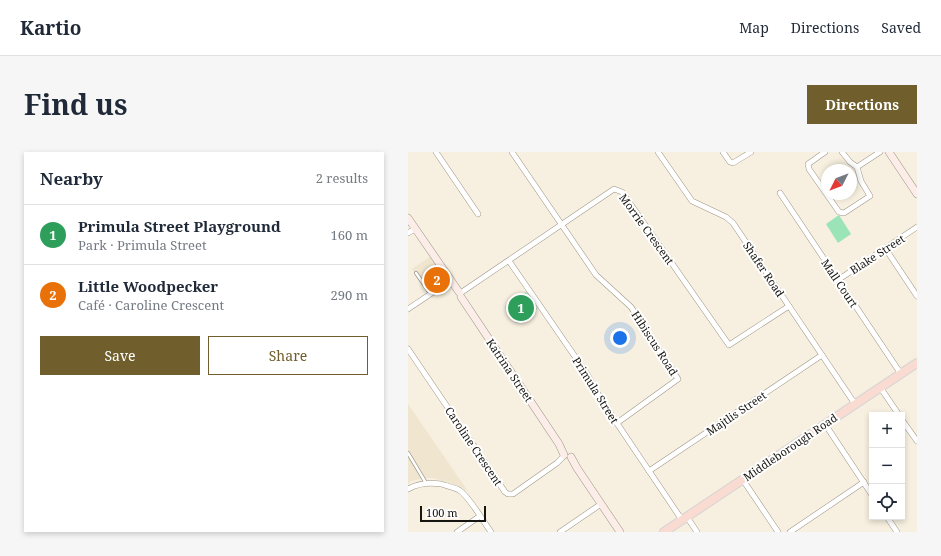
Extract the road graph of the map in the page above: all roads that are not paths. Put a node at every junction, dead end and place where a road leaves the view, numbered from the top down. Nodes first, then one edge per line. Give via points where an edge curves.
1 (436, 152) edge
2 (512, 152) edge
3 (658, 152) edge
4 (723, 152) edge
5 (751, 152) edge
6 (825, 152) edge
7 (842, 152) edge
8 (880, 152) edge
9 (889, 152) edge
10 (853, 164) edge
11 (857, 167) joint
12 (821, 186) edge
13 (916, 190) edge
14 (780, 193) dead end
15 (831, 200) edge
16 (478, 214) dead end
17 (408, 218) edge
18 (561, 224) junction
19 (917, 227) edge
20 (415, 228) junction
21 (408, 233) edge
22 (885, 248) junction
23 (509, 261) junction
24 (416, 273) dead end
25 (838, 280) junction
26 (450, 281) junction
27 (431, 294) junction
28 (461, 294) junction
29 (917, 296) edge
30 (789, 306) junction
31 (408, 309) edge
32 (408, 349) edge
33 (822, 355) junction
34 (917, 363) edge
35 (901, 374) junction
36 (880, 388) junction
37 (855, 404) junction
38 (897, 412) edge
39 (617, 423) junction
40 (825, 424) junction
41 (905, 424) edge
42 (917, 441) edge
43 (408, 453) edge
44 (567, 456) junction
45 (649, 471) junction
46 (743, 480) junction
47 (864, 482) junction
48 (426, 483) junction
49 (408, 489) edge
50 (869, 490) edge
51 (601, 504) junction
52 (480, 516) junction
53 (684, 518) junction
54 (889, 520) edge
55 (457, 532) edge
56 (490, 532) edge
57 (560, 532) edge
58 (620, 532) edge
59 (664, 532) edge
60 (697, 532) edge
61 (778, 532) edge
62 (790, 532) edge
63 (897, 532) edge

1 - 16 street
2 - 18 street, Hibiscus Road
3 - 30 street, Shafer Road via 692,201 733,223
4 - 5 street via 730,162 734,163
6 - 12 street via 808,164 809,170
7 - 10 street
8 - 11 street
9 - 13 street
11 - 15 street via 861,181 870,196 844,213 840,212
14 - 25 street, Mall Court
17 - 20 street, Katrina Street
18 - 23 street, Morrie Crescent
18 - 30 street, Morrie Crescent via 614,189 622,192 729,345
18 - 39 street, Hibiscus Road via 596,275 631,306 678,379
19 - 22 street, Blake Street
20 - 21 street
20 - 26 street, Katrina Street
22 - 25 street, Blake Street
22 - 29 street
23 - 28 street, Morrie Crescent
23 - 39 street, Primula Street via 587,374
24 - 27 lane
25 - 35 street, Mall Court
26 - 27 street
26 - 28 street, Katrina Street
27 - 31 street
28 - 44 street, Katrina Street
30 - 33 street, Shafer Road
32 - 44 street, Caroline Crescent via 505,492 512,494
33 - 37 street, Shafer Road
33 - 45 street, Majtlis Street
34 - 35 main road, Middleborough Road
35 - 36 main road, Middleborough Road
36 - 37 main road, Middleborough Road
36 - 38 street
37 - 40 main road, Middleborough Road
39 - 45 street, Primula Street
40 - 46 main road, Middleborough Road
40 - 47 street
41 - 42 street
43 - 48 lane
44 - 51 street, Katrina Street
45 - 53 street, Primula Street
46 - 53 main road, Middleborough Road
46 - 61 street
47 - 50 street
47 - 62 street
48 - 49 street
48 - 52 street via 451,486 459,490
51 - 57 street
51 - 58 street, Katrina Street
52 - 55 street
52 - 56 street
53 - 59 main road, Middleborough Road
53 - 60 street, Primula Street
54 - 63 street

